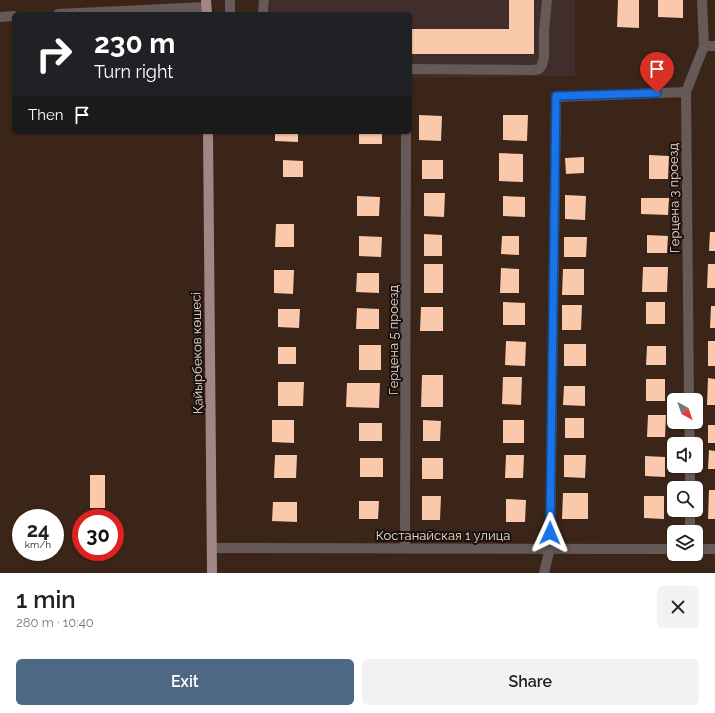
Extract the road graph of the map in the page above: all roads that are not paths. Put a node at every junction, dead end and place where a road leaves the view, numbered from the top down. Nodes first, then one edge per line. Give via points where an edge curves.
1 (230, 0) edge
2 (264, 0) edge
3 (548, 0) edge
4 (702, 0) edge
5 (206, 7) edge
6 (100, 12) edge
7 (230, 12) edge
8 (263, 12) edge
9 (12, 16) edge
10 (0, 17) edge
11 (704, 46) junction
12 (715, 46) edge
13 (412, 70) edge
14 (686, 92) junction
15 (208, 134) edge
16 (406, 134) edge
17 (689, 393) edge
18 (212, 548) junction
19 (405, 548) junction
20 (550, 548) junction
21 (667, 549) edge
22 (703, 549) edge
23 (715, 549) edge
24 (212, 573) edge
25 (544, 573) edge

1 - 7 street
2 - 8 street
3 - 13 street via 544,57 539,69
4 - 11 street, Герцена 3 проезд
5 - 6 street
9 - 10 street
11 - 12 street
11 - 14 street, Герцена 3 проезд
14 - 17 street, Герцена 3 проезд
14 - 20 street via 556,96
15 - 18 main road, Қайырбеков көшесі
16 - 19 street, Герцена 5 проезд
18 - 19 street, Костанайская 1 улица
18 - 24 main road, Қайырбеков көшесі
19 - 20 street, Костанайская 1 улица
20 - 21 street, Костанайская 1 улица
20 - 25 street
22 - 23 street

